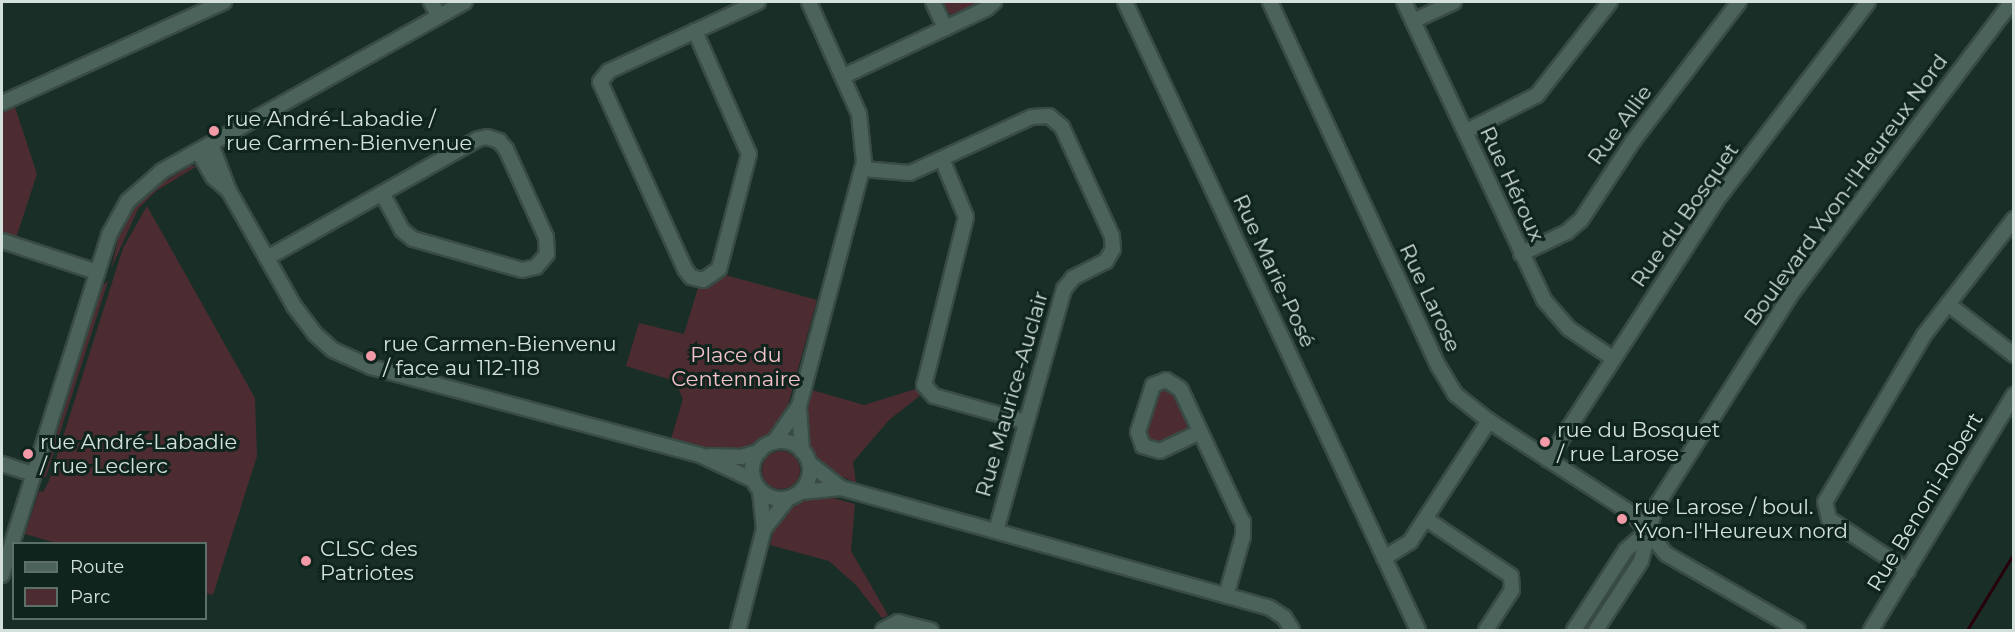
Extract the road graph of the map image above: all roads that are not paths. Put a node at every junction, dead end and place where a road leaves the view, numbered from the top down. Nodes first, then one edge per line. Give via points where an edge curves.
1 (224, 2) edge
2 (431, 2) edge
3 (465, 2) edge
4 (758, 2) edge
5 (809, 2) edge
6 (933, 2) edge
7 (994, 2) edge
8 (1125, 2) edge
9 (1270, 2) edge
10 (1404, 2) edge
11 (1454, 2) edge
12 (1610, 2) edge
13 (1739, 2) edge
14 (1868, 2) edge
15 (2012, 2) edge
16 (439, 16) junction
17 (1413, 21) junction
18 (945, 27) junction
19 (695, 31) junction
20 (844, 76) junction
21 (2, 103) edge
22 (1465, 132) junction
23 (211, 144) junction
24 (198, 151) junction
25 (942, 159) junction
26 (863, 169) junction
27 (229, 191) junction
28 (382, 193) junction
29 (2013, 219) edge
30 (2, 241) edge
31 (1521, 254) junction
32 (267, 258) junction
33 (97, 272) junction
34 (1948, 304) junction
35 (2013, 355) edge
36 (1614, 358) junction
37 (2013, 395) edge
38 (799, 406) junction
39 (1489, 421) junction
40 (1026, 422) junction
41 (1200, 432) junction
42 (774, 442) junction
43 (759, 452) junction
44 (702, 456) junction
45 (805, 457) junction
46 (1548, 460) junction
47 (2, 464) edge
48 (32, 474) junction
49 (757, 485) junction
50 (841, 488) junction
51 (794, 495) junction
52 (1426, 519) junction
53 (764, 529) junction
54 (996, 531) junction
55 (1648, 531) junction
56 (1384, 558) junction
57 (1908, 571) junction
58 (2, 575) edge
59 (1226, 596) junction
60 (738, 630) edge
61 (883, 630) edge
62 (931, 630) edge
63 (1292, 630) edge
64 (1418, 630) edge
65 (1486, 630) edge
66 (1574, 630) edge
67 (1596, 630) edge
68 (1798, 630) edge
69 (1871, 630) edge

1 - 21 street
2 - 16 street
3 - 16 street
4 - 19 street
5 - 20 street
6 - 18 street
7 - 18 street
8 - 56 street, Rue Marie-Posé
9 - 39 street, Rue Larose via 1445,380 1463,403
10 - 17 street, Rue Héroux
11 - 17 street
12 - 22 street via 1538,95
13 - 31 street, Rue Allie via 1632,141 1581,220 1567,232
14 - 36 street, Rue du Bosquet via 1716,201
15 - 55 street, Boulevard Yvon-l'Heureux Nord via 1794,290 1655,508
16 - 23 street
17 - 22 street, Rue Héroux
18 - 20 street
19 - 19 street via 609,71 600,85 685,269 703,280 719,269 749,154
20 - 26 street via 861,120
22 - 31 street, Rue Héroux
23 - 24 street
23 - 27 street
24 - 27 street via 213,177
24 - 33 street via 150,180 128,201 113,225
25 - 26 street, Rue Maurice-Auclair via 907,174
25 - 40 street via 966,217 924,385 934,396
25 - 40 street, Rue Maurice-Auclair via 1032,117 1049,116 1062,127 1112,236 1113,249 1106,261 1073,278 1064,289
26 - 38 street
27 - 32 street
28 - 28 street via 402,230 413,239 522,270 536,267 547,254 546,237 505,148 494,138 478,139
28 - 32 street
29 - 34 street
30 - 33 street
31 - 36 street, Rue Héroux via 1557,318
32 - 44 street via 308,327 347,358
33 - 48 street
34 - 35 street
34 - 57 street via 1924,335 1824,505 1831,520
36 - 46 street, Rue du Bosquet
37 - 57 street, Rue Benoni-Robert
38 - 42 street
38 - 45 street
39 - 46 street, Rue Larose
39 - 52 street
40 - 54 street, Rue Maurice-Auclair
41 - 41 street via 1160,451 1143,446 1137,432 1152,386 1163,380 1177,385
41 - 59 street via 1243,525
42 - 43 street
42 - 45 street via 789,443
43 - 44 street via 741,457
43 - 49 street via 752,467
44 - 49 street
45 - 50 street
45 - 51 street via 808,480
46 - 55 street, Rue Larose via 1633,514
47 - 48 street
48 - 58 street
49 - 51 street via 773,498
49 - 53 street
50 - 51 street
50 - 54 street
51 - 53 street
52 - 56 street via 1406,547
52 - 65 street via 1511,576 1512,590
53 - 60 street
54 - 59 street
55 - 66 street, Boulevard Yvon-l'Heureux Nord via 1626,550
55 - 67 street, Boulevard Yvon-l'Heureux Nord via 1641,561
55 - 68 street, Rue Larose via 1666,554
56 - 64 street, Rue Marie-Posé
57 - 69 street, Rue Benoni-Robert
59 - 63 street via 1277,611
61 - 62 street via 898,622

